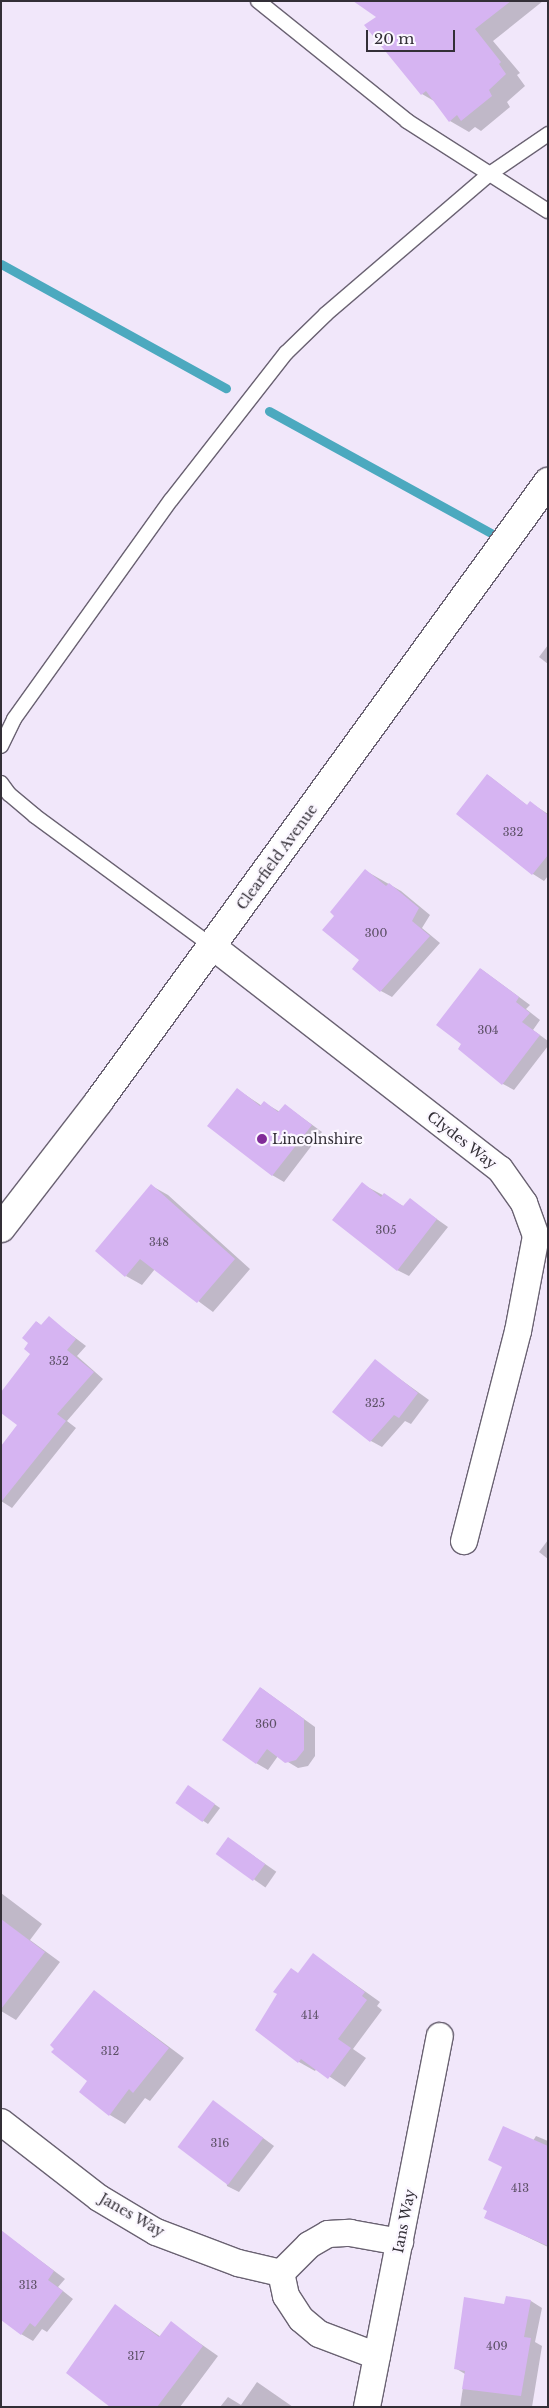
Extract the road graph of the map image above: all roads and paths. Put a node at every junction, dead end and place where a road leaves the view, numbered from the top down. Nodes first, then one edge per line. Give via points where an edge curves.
1 (258, 1) edge
2 (548, 134) edge
3 (488, 175) junction
4 (548, 211) edge
5 (548, 482) edge
6 (1, 746) edge
7 (1, 783) edge
8 (212, 946) junction
9 (1, 1228) edge
10 (464, 1541) dead end
11 (440, 2036) dead end
12 (1, 2122) edge
13 (400, 2242) junction
14 (280, 2273) junction
15 (377, 2356) junction
16 (367, 2407) edge

1 - 3 lane via 407,121
2 - 3 lane
3 - 4 lane
3 - 6 lane via 326,314 286,353 115,577 14,719
5 - 8 street, Clearfield Avenue
7 - 8 lane via 35,816
8 - 9 street, Clearfield Avenue
8 - 10 street, Clydes Way via 500,1169 524,1203 536,1236 518,1331
11 - 13 street, Ians Way
12 - 14 street, Janes Way via 99,2198 156,2232 238,2263
13 - 14 street via 350,2233 328,2234 310,2245
13 - 15 street, Ians Way
14 - 15 street via 286,2296 301,2319 320,2334
15 - 16 street, Ians Way

